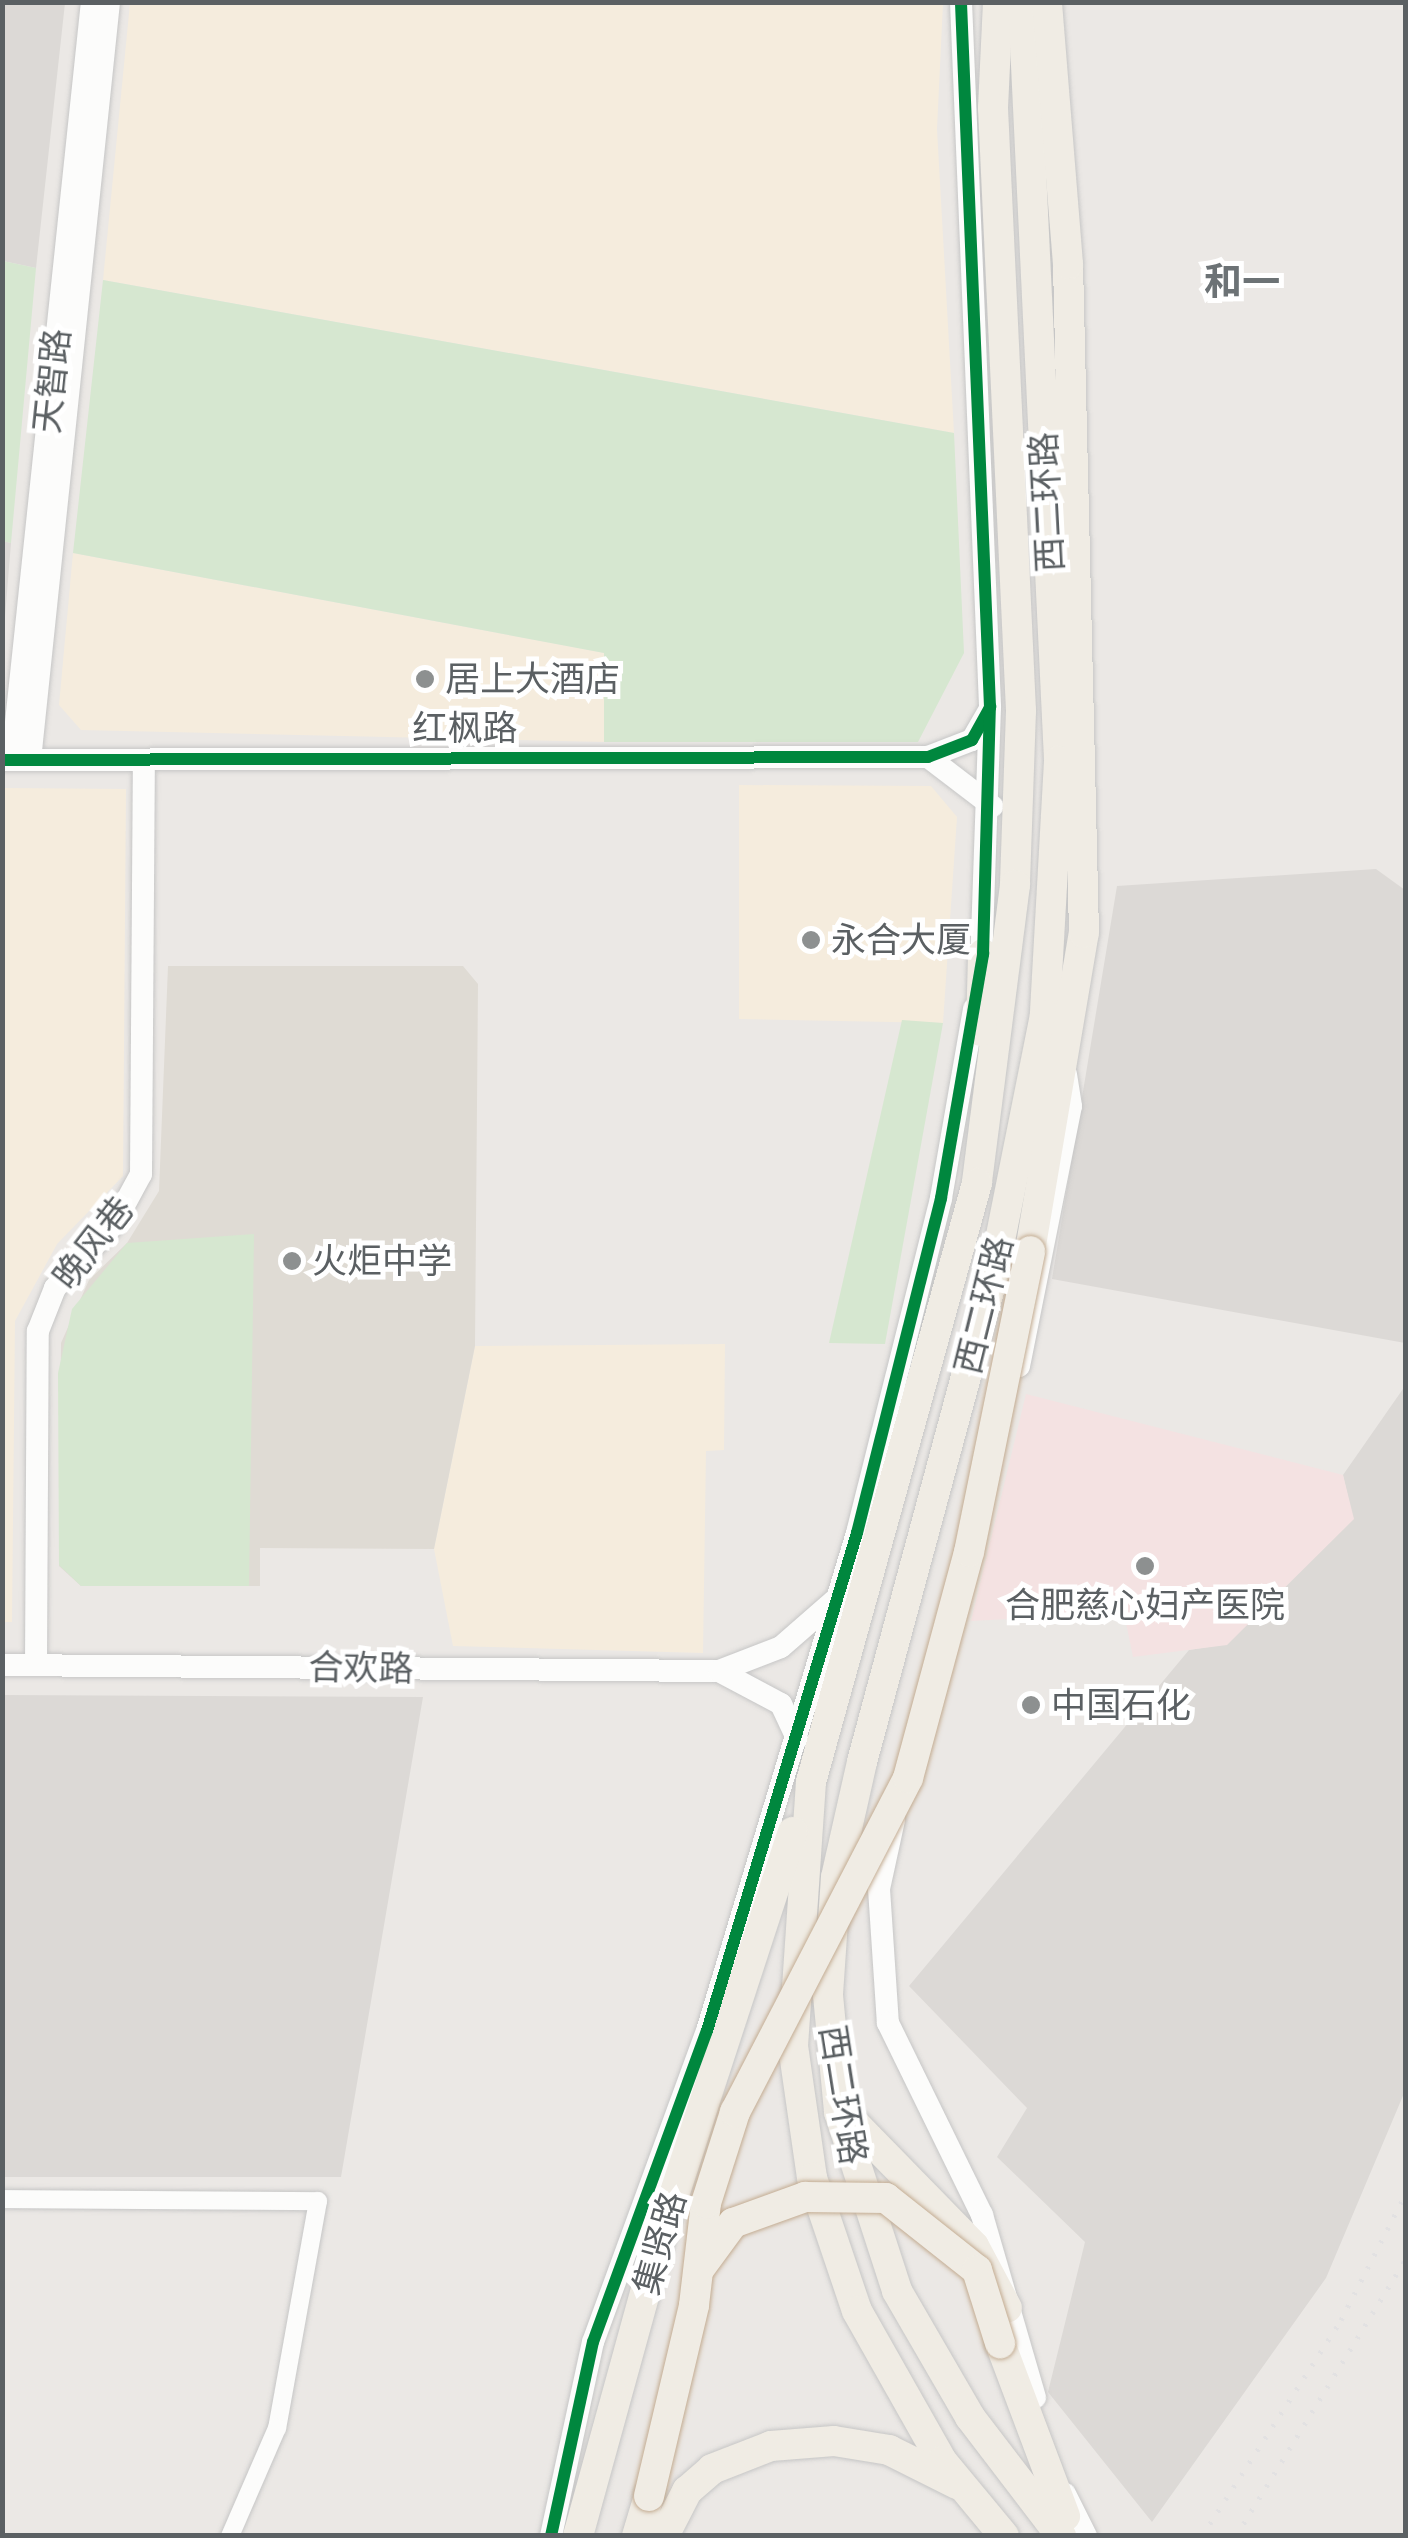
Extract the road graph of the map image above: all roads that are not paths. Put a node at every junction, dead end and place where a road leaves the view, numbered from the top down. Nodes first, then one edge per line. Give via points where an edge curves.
1 (92, 2) edge
2 (109, 2) edge
3 (961, 2) edge
4 (998, 2) edge
5 (1023, 2) edge
6 (1038, 2) edge
7 (1047, 2) edge
8 (1032, 96) junction
9 (990, 707) junction
10 (928, 756) junction
11 (15, 760) edge
12 (144, 760) junction
13 (992, 806) junction
14 (984, 954) junction
15 (1044, 1018) junction
16 (1064, 1067) junction
17 (977, 1183) junction
18 (1030, 1252) junction
19 (837, 1598) junction
20 (2, 1664) edge
21 (36, 1665) junction
22 (719, 1671) junction
23 (797, 1738) junction
24 (811, 1782) junction
25 (732, 1950) junction
26 (837, 2095) junction
27 (702, 2105) junction
28 (2, 2199) edge
29 (1008, 2308) junction
30 (964, 2488) junction
31 (639, 2498) junction
32 (230, 2536) edge
33 (551, 2536) edge
34 (578, 2536) edge
35 (616, 2536) edge
36 (636, 2536) edge
37 (664, 2536) edge
38 (1004, 2536) edge
39 (1062, 2536) edge
40 (1078, 2536) edge
41 (1086, 2536) edge

1 - 11 street, 天智路
2 - 11 street, 天智路
3 - 9 street
4 - 17 highway, 西二环路 via 993,108 1020,711 1015,885
5 - 8 highway, 西二环路
6 - 8 highway
7 - 16 highway, 西二环路 via 1068,264 1084,792 1084,933
8 - 15 highway, 西二环路 via 1058,761
9 - 10 street via 972,740
9 - 13 street
10 - 12 street, 红枫路
10 - 13 street
11 - 12 street, 红枫路
12 - 21 street, 晚风巷 via 140,1174 114,1224 55,1288 38,1332
13 - 14 street
14 - 17 highway
14 - 19 street via 940,1198
15 - 18 highway
15 - 26 highway, 西二环路 via 992,1280 836,1876 828,1995
16 - 18 highway, 西二环路
16 - 29 street via 1071,1106 1038,1307 945,1595 879,1889 888,2023 982,2215
17 - 24 highway, 西二环路
18 - 31 highway, bridge via 969,1552 908,1778 735,2112 706,2203 694,2305
19 - 22 street via 780,1647
19 - 23 street
20 - 21 street, 合欢路
21 - 22 street, 合欢路
22 - 23 street via 781,1704
23 - 25 street
24 - 27 highway, 集贤路
24 - 30 highway, 西二环路 via 793,2046 812,2178 865,2327
25 - 27 highway
25 - 33 street via 593,2342
26 - 29 highway via 874,2153 974,2246
26 - 39 highway, 西二环路 via 862,2201 897,2291 970,2416
27 - 34 highway, 集贤路
28 - 32 street via 318,2201 277,2428
29 - 41 street
30 - 37 highway via 889,2450 834,2440 771,2446 712,2469 687,2491
30 - 38 highway, 西二环路
31 - 35 highway
31 - 36 highway
31 - 40 highway, bridge via 678,2298 733,2222 805,2197 886,2198 977,2270 1052,2498

